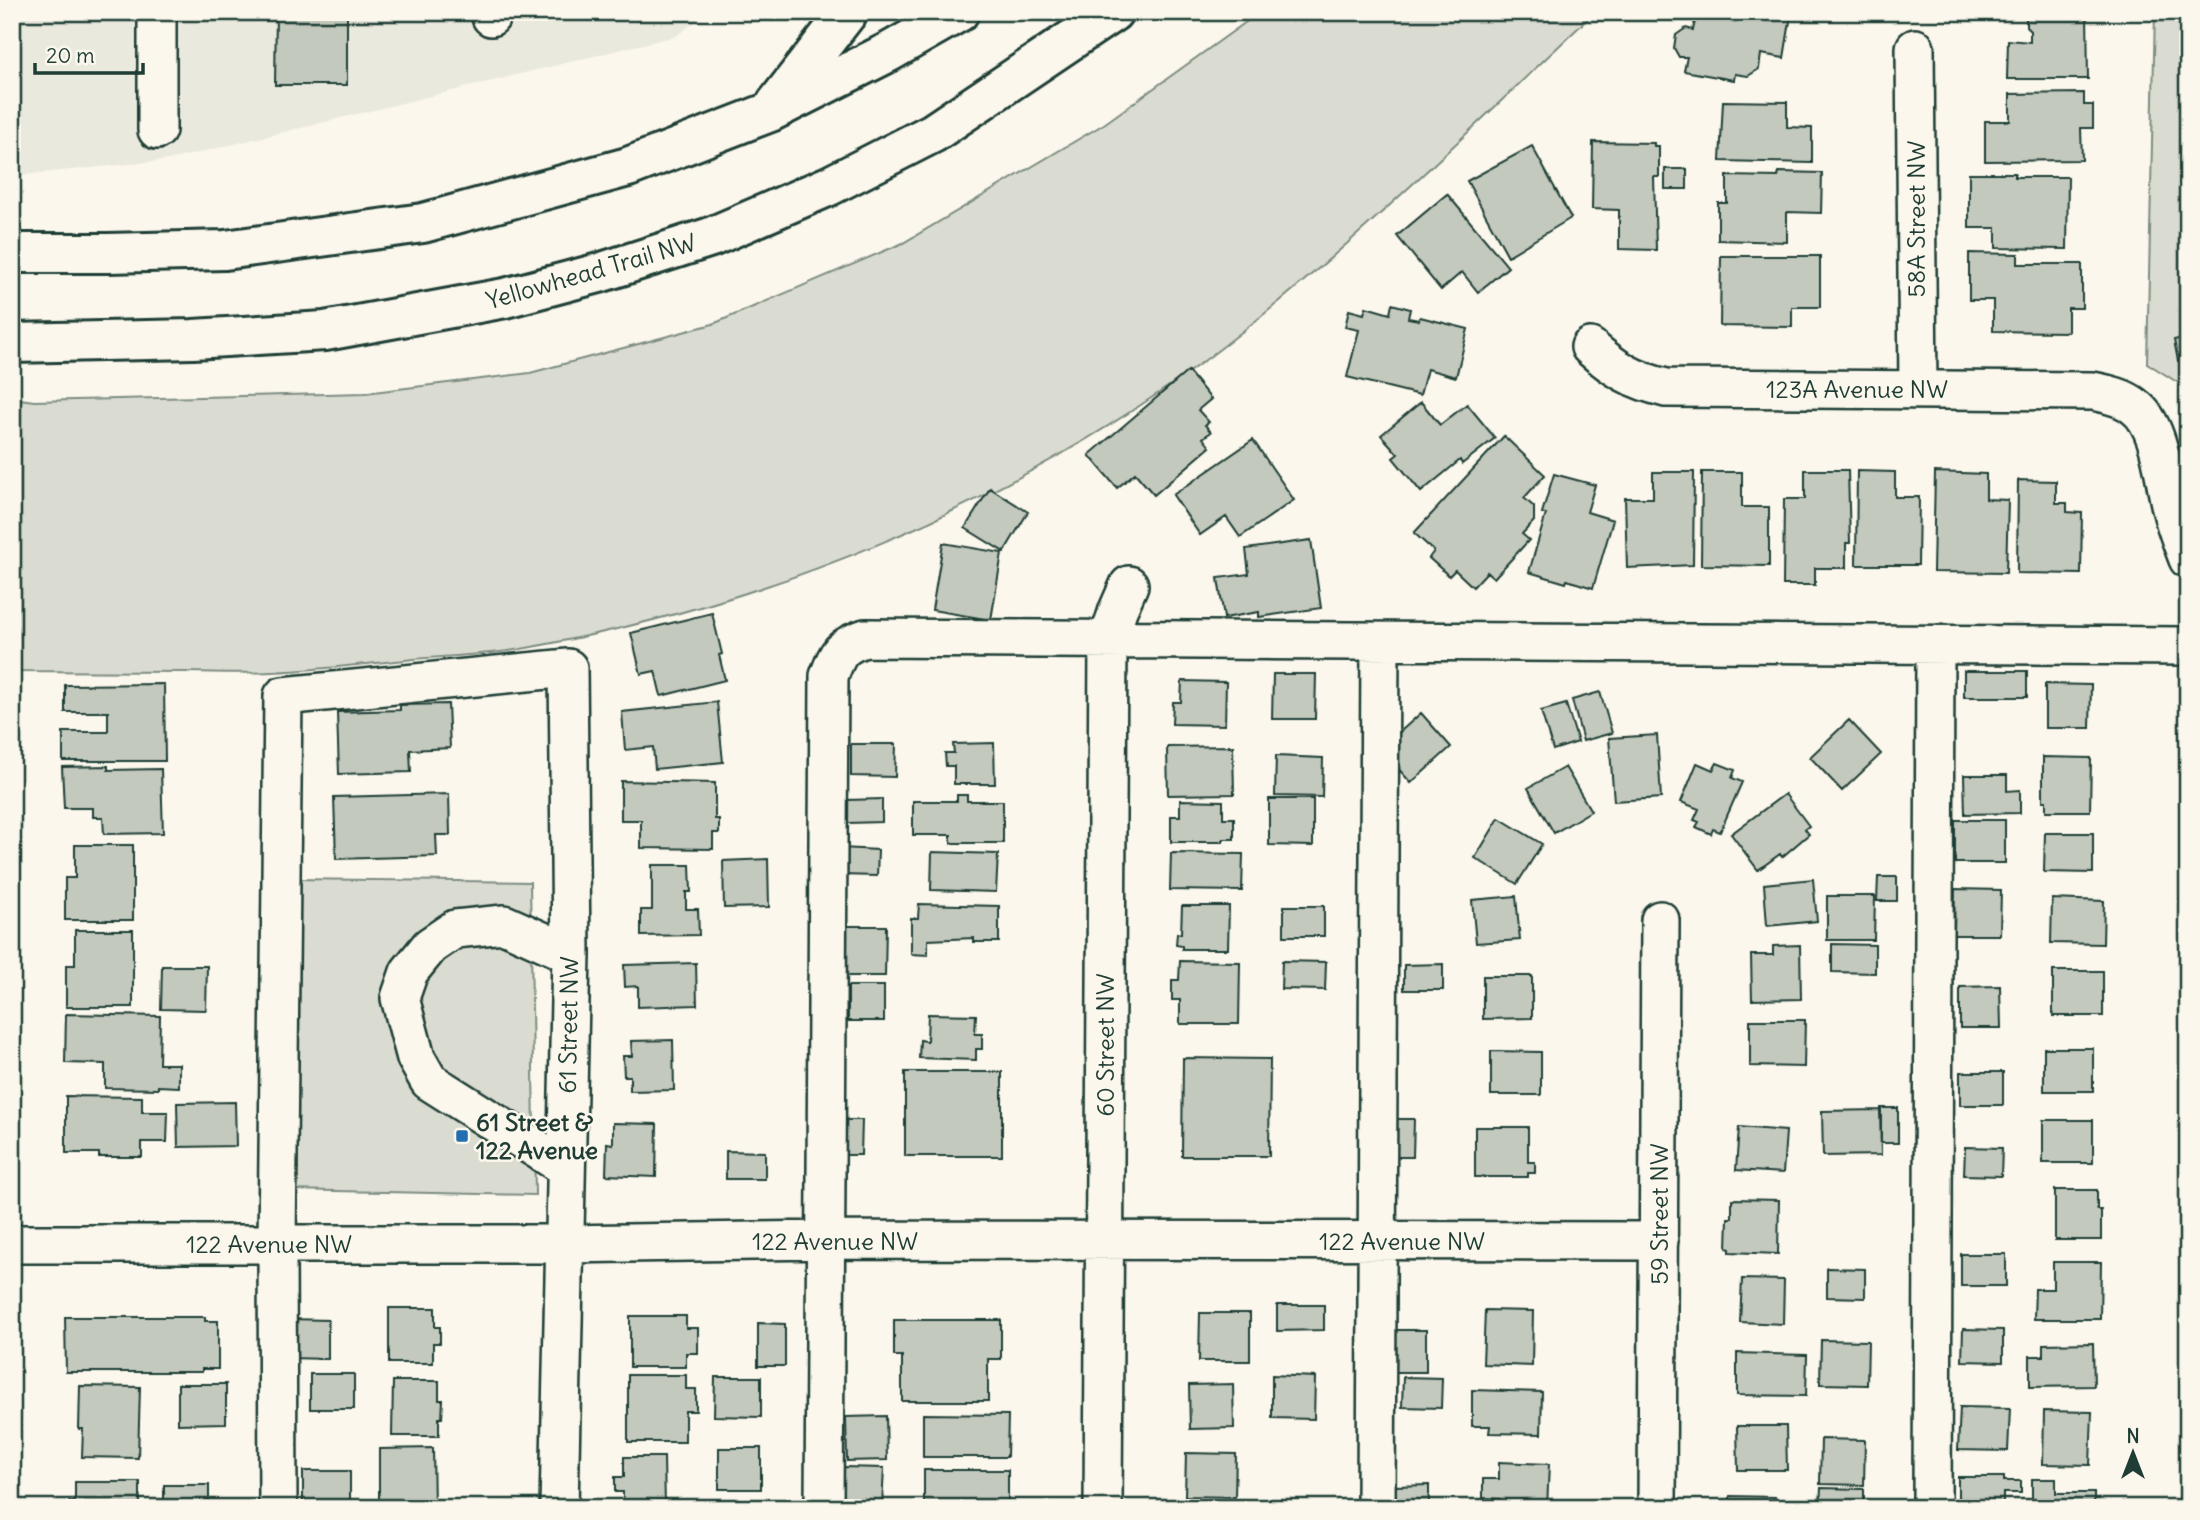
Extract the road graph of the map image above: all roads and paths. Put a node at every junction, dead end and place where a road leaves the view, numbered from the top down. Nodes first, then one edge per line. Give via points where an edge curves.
1 (157, 12) edge
2 (848, 12) edge
3 (959, 12) edge
4 (1113, 12) edge
5 (1915, 48) dead end
6 (770, 112) junction
7 (157, 130) dead end
8 (12, 253) edge
9 (12, 343) edge
10 (1590, 347) dead end
11 (1918, 390) junction
12 (2188, 559) edge
13 (1129, 586) dead end
14 (1108, 641) junction
15 (1380, 642) junction
16 (1935, 645) junction
17 (2188, 646) edge
18 (1660, 920) dead end
19 (570, 954) junction
20 (565, 1167) junction
21 (826, 1240) junction
22 (1104, 1241) junction
23 (1377, 1241) junction
24 (1659, 1241) junction
25 (12, 1244) edge
26 (277, 1244) junction
27 (563, 1244) junction
28 (278, 1508) edge
29 (559, 1508) edge
30 (824, 1508) edge
31 (1103, 1508) edge
32 (1376, 1508) edge
33 (1657, 1508) edge
34 (1932, 1508) edge

1 - 7 street
2 - 6 highway
3 - 6 highway
4 - 9 highway, Yellowhead Trail NW via 933,133 829,186 711,237 600,273 505,298 325,331
5 - 11 street, 58A Street NW
6 - 8 highway via 628,167 423,223 225,250
10 - 11 street, 123A Avenue NW via 1615,369 1666,388
11 - 12 street, 123A Avenue NW via 2093,391 2133,405 2149,423
13 - 14 street, 60 Street NW
14 - 15 street
14 - 21 street via 864,638 838,652 830,676
14 - 22 street, 60 Street NW
15 - 16 street
15 - 23 street
16 - 17 street
16 - 34 street
18 - 24 street, 59 Street NW
19 - 20 street, 61 Street NW
19 - 20 street via 504,924 455,929 430,946 409,972 400,998 416,1058 429,1081
19 - 26 street, 61 Street NW via 568,668 283,696
20 - 27 street, 61 Street NW
21 - 22 street, 122 Avenue NW
21 - 27 street, 122 Avenue NW
21 - 30 street
22 - 23 street, 122 Avenue NW
22 - 31 street, 60 Street NW
23 - 24 street, 122 Avenue NW
23 - 32 street
24 - 33 street, 59 Street NW
25 - 26 street, 122 Avenue NW
26 - 27 street, 122 Avenue NW
26 - 28 street
27 - 29 street, 61 Street NW

